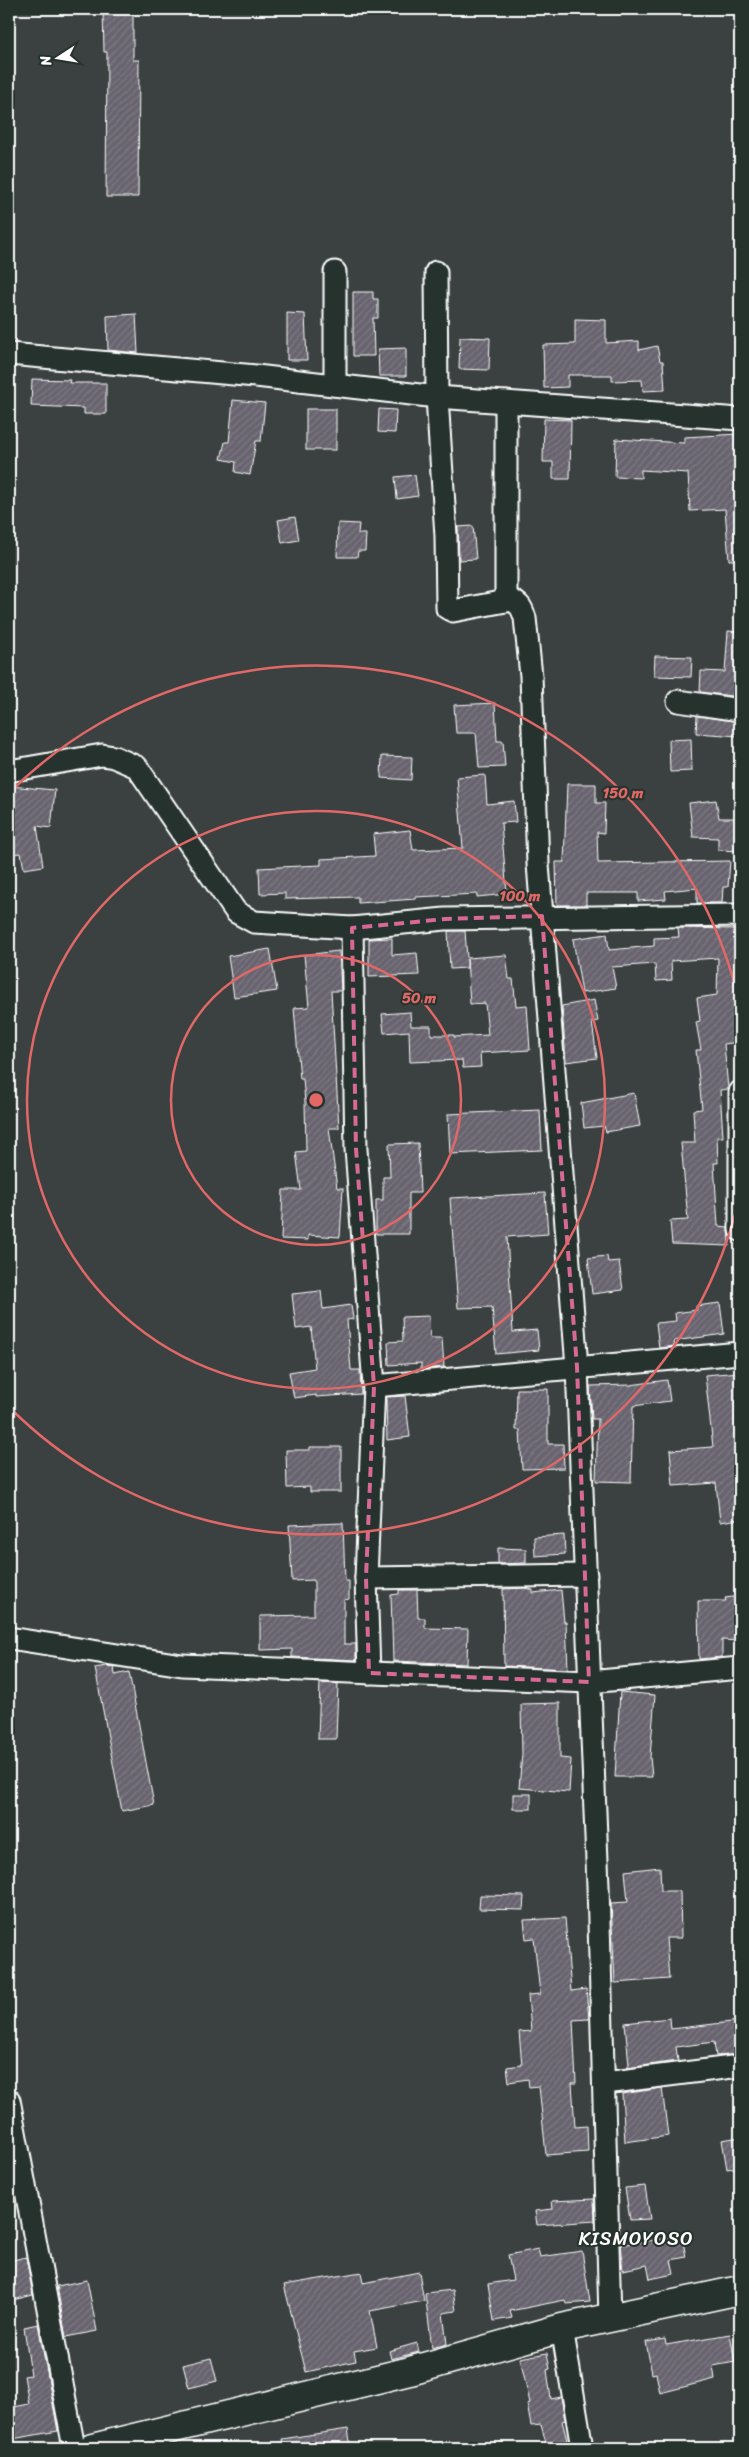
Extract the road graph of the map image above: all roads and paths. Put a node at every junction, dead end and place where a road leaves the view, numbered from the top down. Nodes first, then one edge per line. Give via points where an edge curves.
1 (336, 272) dead end
2 (436, 272) dead end
3 (9, 354) edge
4 (335, 386) junction
5 (437, 397) junction
6 (506, 402) junction
7 (740, 419) edge
8 (506, 601) junction
9 (678, 701) dead end
10 (740, 710) edge
11 (9, 771) edge
12 (740, 915) edge
13 (542, 916) junction
14 (352, 928) junction
15 (740, 1092) edge
16 (740, 1230) edge
17 (740, 1353) edge
18 (577, 1367) junction
19 (374, 1386) junction
20 (586, 1575) junction
21 (366, 1578) junction
22 (9, 1638) edge
23 (740, 1668) edge
24 (369, 1673) junction
25 (589, 1682) junction
26 (740, 2066) edge
27 (605, 2083) junction
28 (9, 2100) edge
29 (740, 2290) edge
30 (610, 2318) junction
31 (562, 2328) junction
32 (132, 2444) edge
33 (74, 2448) edge
34 (92, 2448) edge
35 (582, 2448) edge

1 - 4 street
2 - 5 street
3 - 4 street
4 - 5 street
5 - 6 street
5 - 8 street via 447,608 450,611
6 - 7 street
6 - 8 street
8 - 13 street via 518,603 525,618 531,676
9 - 10 street
11 - 14 street via 102,754 130,763 144,775 236,912 244,918 254,922
12 - 13 street
13 - 14 street via 445,919
13 - 18 street
14 - 19 street via 356,1149
15 - 16 street
17 - 18 street
18 - 19 street
18 - 20 street
19 - 21 street
20 - 21 street
20 - 25 street
21 - 24 street
22 - 24 street via 182,1665
23 - 25 street
24 - 25 street
25 - 27 street
26 - 27 street
27 - 30 street
28 - 33 street
29 - 30 street
30 - 31 street
31 - 32 street
31 - 35 street
32 - 34 street

